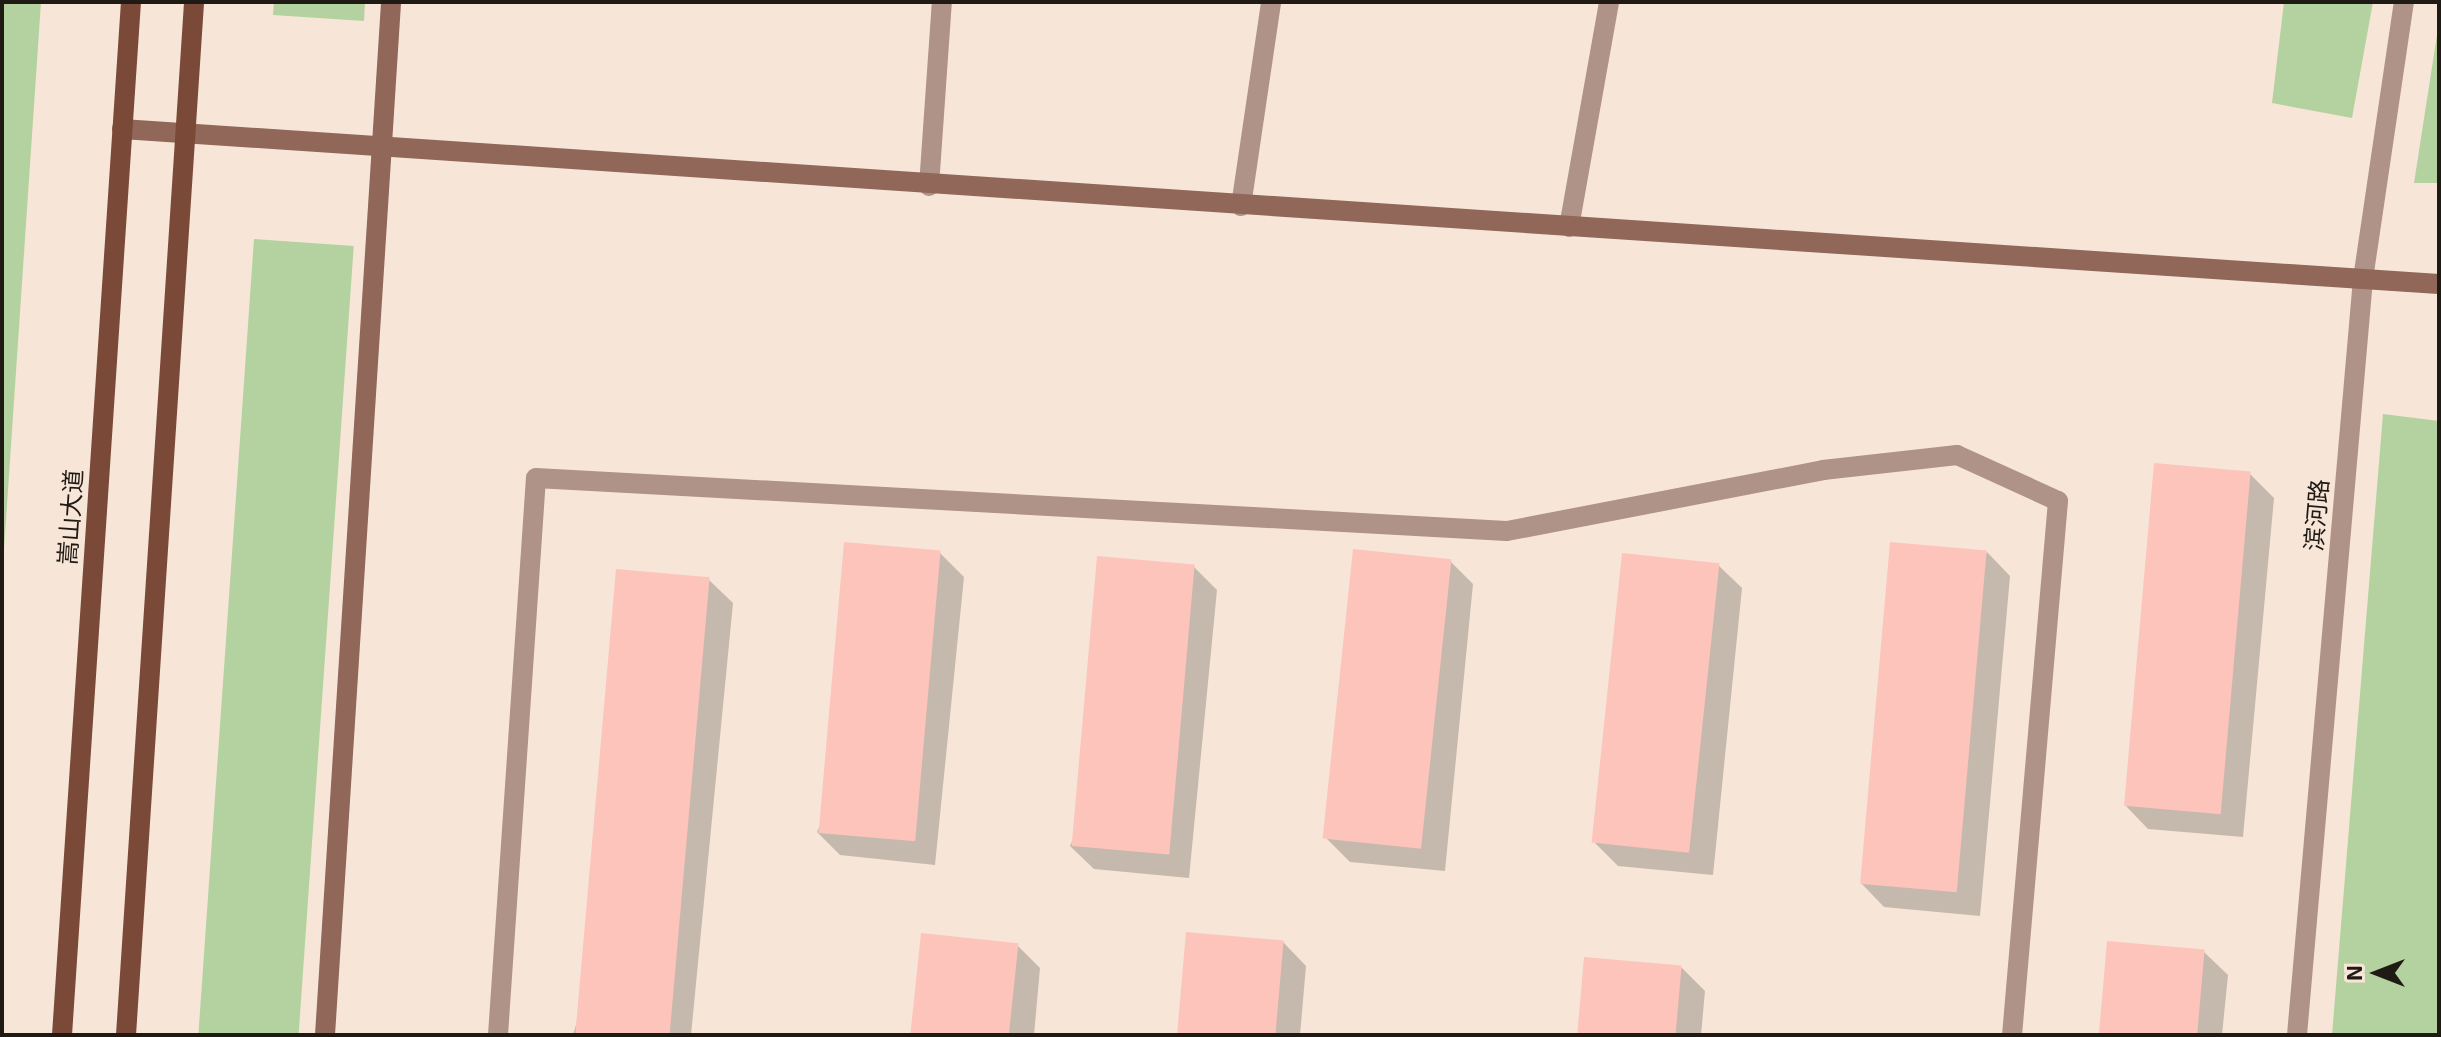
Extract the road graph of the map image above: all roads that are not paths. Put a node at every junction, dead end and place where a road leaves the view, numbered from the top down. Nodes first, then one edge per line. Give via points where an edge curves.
1 (131, 2) edge
2 (194, 2) edge
3 (391, 2) edge
4 (942, 2) edge
5 (1271, 2) edge
6 (1609, 2) edge
7 (2404, 2) edge
8 (122, 129) junction
9 (186, 133) junction
10 (382, 150) junction
11 (929, 186) junction
12 (1241, 206) junction
13 (1569, 227) junction
14 (2363, 279) junction
15 (2439, 284) edge
16 (62, 1035) edge
17 (126, 1035) edge
18 (325, 1035) edge
19 (498, 1035) edge
20 (2012, 1035) edge
21 (2297, 1035) edge

1 - 8 main road, 嵩山大道
2 - 9 main road
3 - 10 main road
4 - 11 street
5 - 12 street
6 - 13 street
7 - 14 street, 滨河路
8 - 9 main road
8 - 16 main road, 嵩山大道
9 - 10 main road
9 - 17 main road
10 - 11 main road
10 - 18 main road
11 - 12 main road
12 - 13 main road
13 - 14 main road
14 - 15 main road
14 - 21 street, 滨河路
19 - 20 street via 536,478 1507,531 1823,470 1957,455 2058,501

